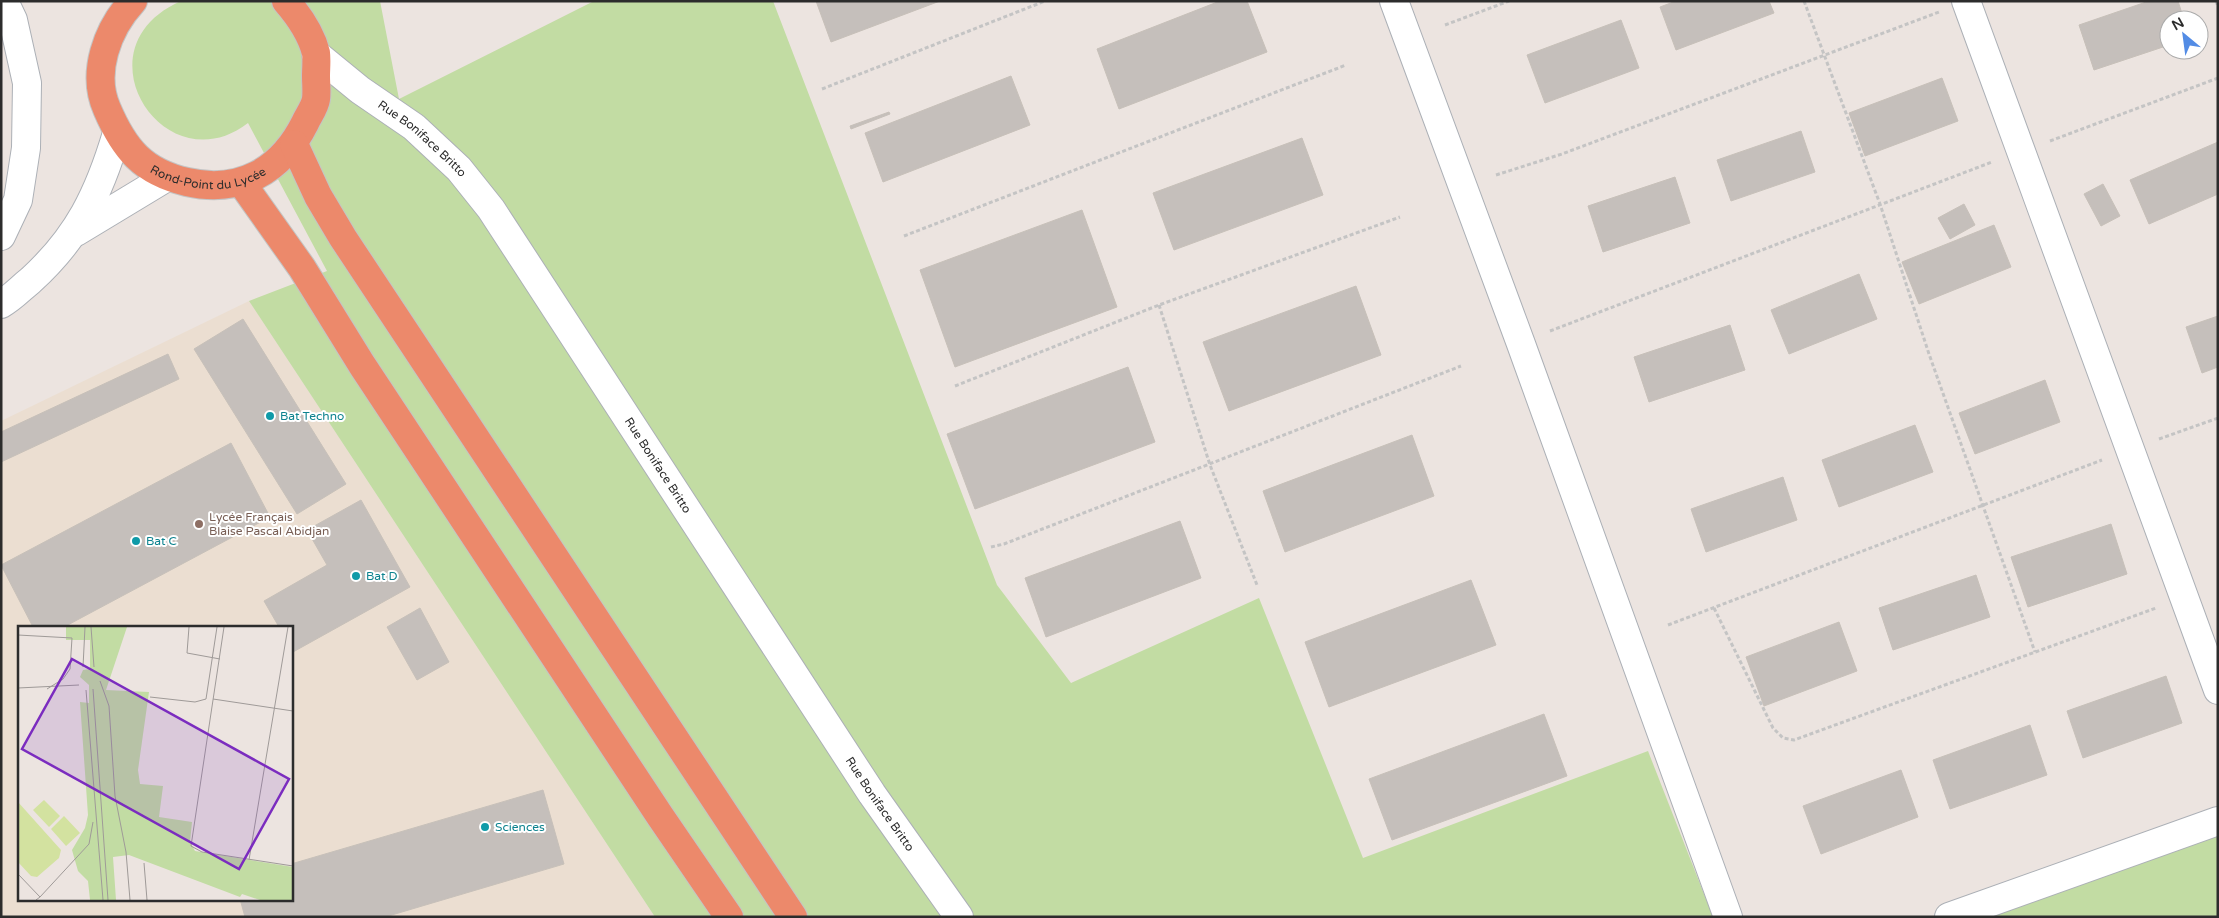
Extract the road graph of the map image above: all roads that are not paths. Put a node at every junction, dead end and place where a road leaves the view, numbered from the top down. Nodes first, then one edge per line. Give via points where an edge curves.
1 (4, 1) edge
2 (286, 1) edge
3 (1394, 1) edge
4 (1966, 2) edge
5 (123, 6) edge
6 (316, 54) junction
7 (117, 134) junction
8 (294, 144) junction
9 (167, 177) junction
10 (241, 182) junction
11 (75, 233) junction
12 (1, 236) edge
13 (1, 304) edge
14 (2218, 690) edge
15 (660, 816) junction
16 (2218, 821) edge
17 (717, 917) edge
18 (729, 917) edge
19 (794, 917) edge
20 (960, 917) edge
21 (1728, 917) edge
22 (1949, 917) edge

1 - 12 street via 13,20 27,83 26,148 18,200
2 - 6 highway, Rond-Point du Lycée via 302,19
3 - 21 street
4 - 14 street
5 - 7 highway, Rond-Point du Lycée via 102,54 101,96
6 - 8 highway, Rond-Point du Lycée via 316,100
6 - 20 street, Rue Boniface Britto via 360,90 414,127 459,169 491,209 872,794
7 - 9 highway, Rond-Point du Lycée via 138,160
7 - 11 street via 100,183
8 - 10 highway, Rond-Point du Lycée via 272,166
8 - 19 highway via 318,196 343,238
9 - 10 highway, Rond-Point du Lycée via 204,186
9 - 11 street
10 - 15 highway via 302,268
11 - 13 street via 51,261
15 - 17 highway
15 - 18 highway
16 - 22 street

